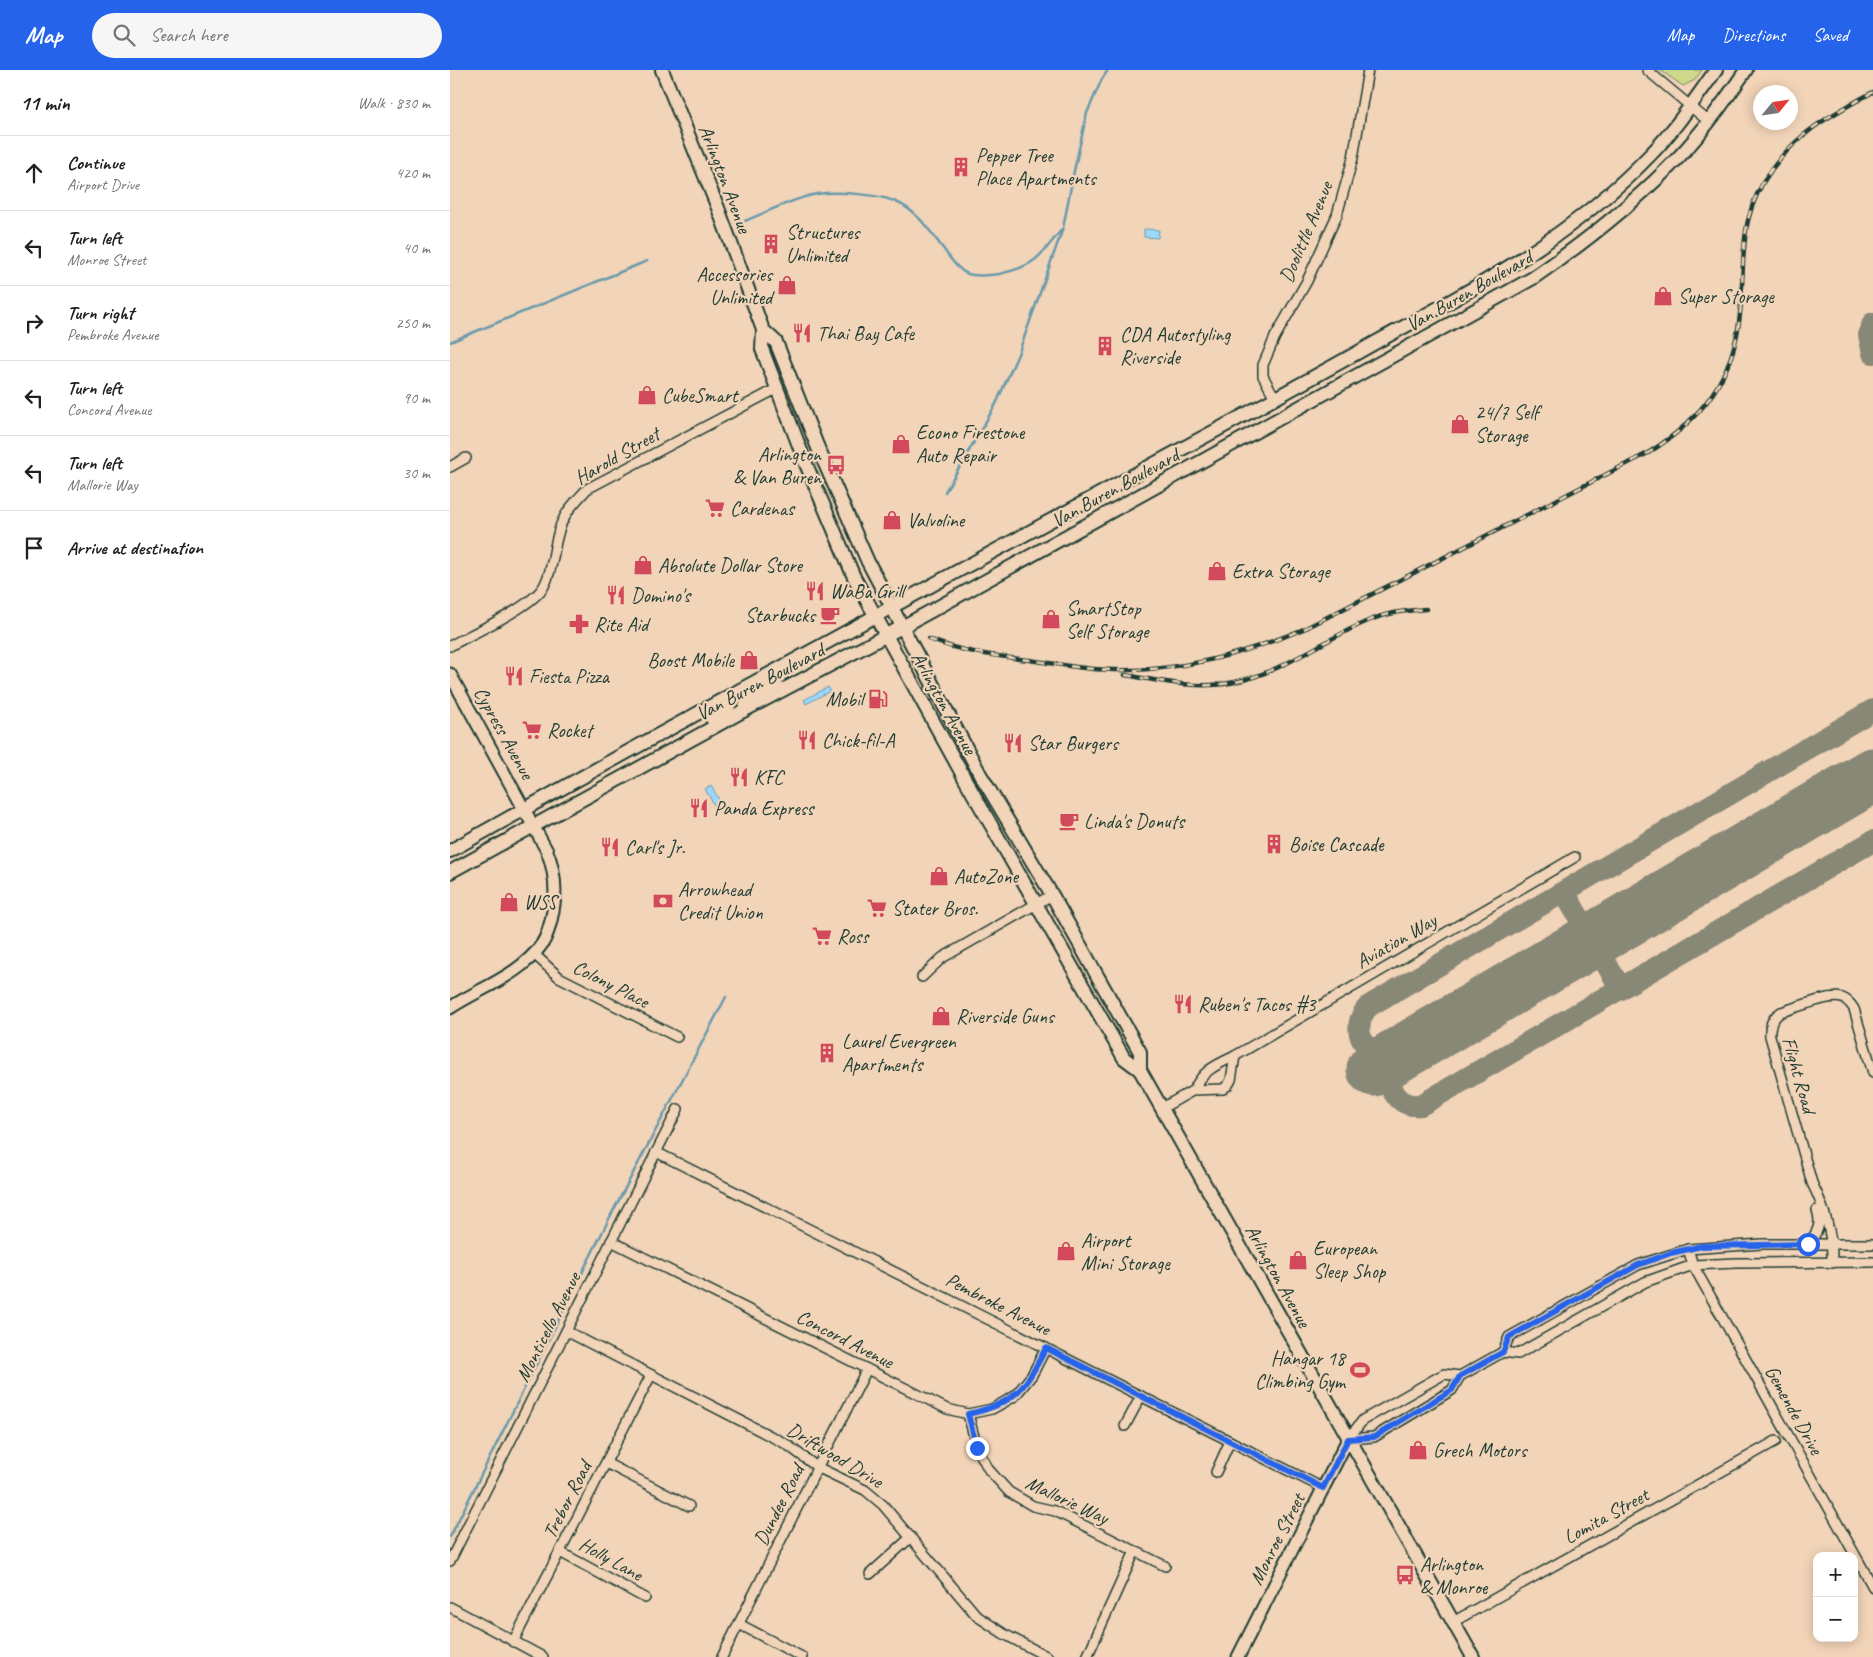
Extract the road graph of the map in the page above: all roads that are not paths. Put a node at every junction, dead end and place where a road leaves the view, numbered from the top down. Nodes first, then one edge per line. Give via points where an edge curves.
1 (662, 70) edge
2 (1368, 70) edge
3 (1647, 70) edge
4 (1716, 70) edge
5 (1746, 70) edge
6 (1690, 106) junction
7 (1708, 121) junction
8 (763, 330) junction
9 (778, 388) junction
10 (1275, 398) junction
11 (810, 428) junction
12 (466, 458) dead end
13 (450, 467) edge
14 (892, 606) junction
15 (875, 616) junction
16 (902, 627) junction
17 (885, 636) junction
18 (450, 646) edge
19 (787, 665) junction
20 (450, 674) edge
21 (733, 694) junction
22 (743, 711) junction
23 (673, 750) junction
24 (524, 809) junction
25 (534, 827) junction
26 (450, 851) edge
27 (1575, 856) dead end
28 (450, 872) edge
29 (1052, 895) junction
30 (1035, 904) junction
31 (534, 954) junction
32 (922, 977) dead end
33 (450, 1008) edge
34 (677, 1037) dead end
35 (1235, 1056) junction
36 (1140, 1070) junction
37 (1873, 1073) edge
38 (1194, 1090) junction
39 (678, 1108) dead end
40 (1162, 1108) junction
41 (656, 1152) junction
42 (1812, 1183) junction
43 (611, 1241) junction
44 (1808, 1244) junction
45 (1832, 1244) junction
46 (1873, 1244) edge
47 (1688, 1248) junction
48 (1832, 1262) junction
49 (1873, 1262) edge
50 (1693, 1265) junction
51 (566, 1331) junction
52 (1046, 1348) junction
53 (1503, 1352) junction
54 (866, 1369) junction
55 (651, 1374) junction
56 (1460, 1376) junction
57 (1141, 1396) junction
58 (968, 1414) junction
59 (1125, 1426) dead end
60 (1348, 1439) junction
61 (1776, 1440) dead end
62 (1230, 1441) junction
63 (606, 1463) junction
64 (817, 1467) junction
65 (1216, 1472) dead end
66 (1323, 1488) junction
67 (689, 1506) dead end
68 (910, 1537) junction
69 (1135, 1551) junction
70 (560, 1552) junction
71 (450, 1561) edge
72 (1165, 1566) dead end
73 (870, 1574) dead end
74 (1873, 1587) edge
75 (645, 1598) dead end
76 (450, 1607) edge
77 (1454, 1622) junction
78 (738, 1624) junction
79 (513, 1642) junction
80 (543, 1657) edge
81 (722, 1657) edge
82 (802, 1657) edge
83 (1048, 1657) edge
84 (1087, 1657) edge
85 (1238, 1657) edge
86 (1473, 1657) edge

1 - 8 main road, Arlington Avenue
2 - 10 street, Doolittle Avenue via 1353,158 1337,215 1263,365 1263,376
3 - 6 street
4 - 6 main road, Van Buren Boulevard
5 - 7 main road, Van Buren Boulevard
6 - 7 street
6 - 10 main road, Van Buren Boulevard via 1638,167 1554,238 1454,300
7 - 16 main road, Van Buren Boulevard via 1670,167 1640,195 1533,278
8 - 9 main road, Arlington Avenue via 762,349
8 - 11 main road, Arlington Avenue via 776,342
9 - 11 main road via 788,387
9 - 15 main road, Arlington Avenue via 845,557
9 - 18 street, Harold Street via 587,489 564,517 543,587 526,604
10 - 14 main road, Van Buren Boulevard
11 - 14 main road, Arlington Avenue via 849,521
12 - 13 street
14 - 15 main road, Van Buren Boulevard
14 - 16 main road, Arlington Avenue
15 - 17 main road, Arlington Avenue
15 - 19 main road, Van Buren Boulevard
16 - 17 main road, Van Buren Boulevard
16 - 29 main road, Arlington Avenue via 980,774
17 - 22 main road, Van Buren Boulevard
17 - 30 main road, Arlington Avenue
19 - 21 main road, Van Buren Boulevard
19 - 22 main road via 775,683 752,696
20 - 24 street, Cypress Avenue
21 - 23 main road via 728,709 689,731
21 - 24 main road, Van Buren Boulevard
22 - 23 main road, Van Buren Boulevard
23 - 25 main road, Van Buren Boulevard
24 - 25 street, Cypress Avenue
24 - 26 main road, Van Buren Boulevard
25 - 28 main road, Van Buren Boulevard
25 - 31 street, Cypress Avenue via 552,865 556,898 546,936
27 - 35 street, Aviation Way
29 - 30 street
29 - 36 main road, Arlington Avenue via 1140,1052
30 - 32 street via 942,958
30 - 36 main road, Arlington Avenue via 1124,1058
31 - 33 street via 511,972
31 - 34 street, Colony Place via 559,978
35 - 38 street, Aviation Way via 1202,1075
35 - 38 street, Aviation Way via 1228,1085 1223,1089
36 - 40 main road, Arlington Avenue
37 - 42 street, Flight Road via 1854,1008 1848,1001 1829,998 1780,1012 1771,1022 1770,1036
38 - 40 street, Aviation Way
39 - 41 street, Monticello Avenue
40 - 60 main road, Arlington Avenue
41 - 43 street, Monticello Avenue
41 - 52 street, Pembroke Avenue
42 - 44 street via 1820,1225
42 - 45 street, Flight Road
43 - 51 street, Monticello Avenue
43 - 54 street, Concord Avenue
44 - 45 street
44 - 47 street
45 - 46 street
45 - 48 street, Flight Road
47 - 50 street, Gemende Drive
47 - 53 street via 1638,1265 1601,1285 1509,1337
48 - 49 street
48 - 50 street
50 - 53 street via 1645,1282 1518,1354
50 - 74 street, Gemende Drive
51 - 55 street, Driftwood Drive
51 - 71 street, Monticello Avenue
52 - 57 street, Pembroke Avenue
52 - 58 street, Concord Avenue via 1032,1375 1015,1396 992,1408
53 - 56 street
54 - 58 street, Concord Avenue via 947,1409
54 - 64 street, Dundee Road
55 - 63 street, Trebor Road
55 - 64 street, Driftwood Drive via 786,1444
56 - 60 street via 1452,1390 1374,1437
56 - 60 street via 1444,1374 1363,1420
57 - 59 street
57 - 62 street, Pembroke Avenue
58 - 69 street, Mallorie Way via 977,1448 989,1470 1009,1492 1033,1506 1055,1511
60 - 66 street, Monroe Street
60 - 77 main road, Arlington Avenue
61 - 77 street, Lomita Street
62 - 65 street
62 - 66 street, Pembroke Avenue
63 - 67 street
63 - 70 street, Trebor Road
64 - 68 street, Driftwood Drive via 865,1490 883,1505
64 - 78 street, Dundee Road
66 - 85 street, Monroe Street
68 - 73 street
68 - 83 street, Driftwood Drive via 977,1616
69 - 72 street, Mallorie Way
69 - 84 street
70 - 75 street, Holly Lane
70 - 79 street, Trebor Road
76 - 79 street
77 - 86 main road, Arlington Avenue
78 - 81 street, Dundee Road
78 - 82 street
79 - 80 street

